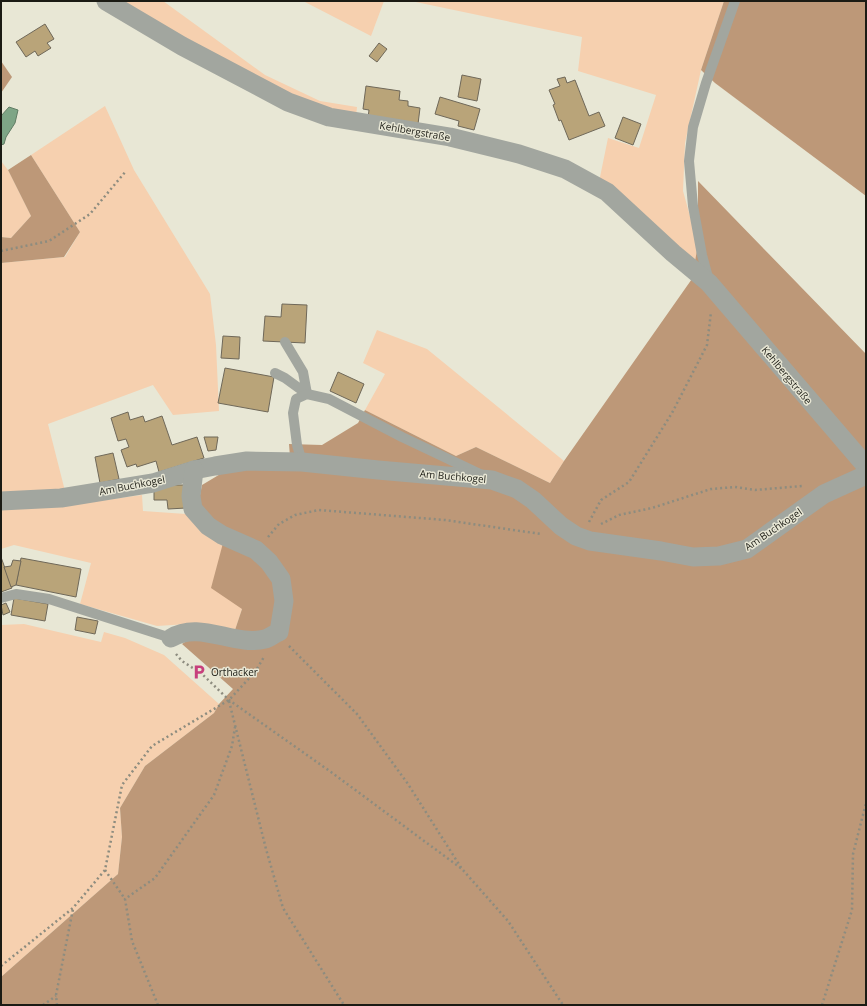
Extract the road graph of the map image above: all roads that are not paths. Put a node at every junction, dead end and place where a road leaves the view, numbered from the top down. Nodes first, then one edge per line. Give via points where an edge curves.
1 (106, 1) edge
2 (735, 1) edge
3 (709, 283) junction
4 (285, 342) dead end
5 (275, 372) dead end
6 (307, 394) junction
7 (302, 462) junction
8 (866, 466) edge
9 (194, 470) junction
10 (866, 475) edge
11 (492, 480) junction
12 (1, 501) edge
13 (1, 598) edge
14 (171, 638) joint

1 - 3 street, Kehlbergstraße via 182,46 288,102 329,117 450,137 520,154 565,169 607,192
2 - 3 lane, Kehlbergstraße via 693,127 689,161 693,206
3 - 8 street, Kehlbergstraße
4 - 6 lane via 303,372
5 - 6 lane
6 - 7 lane via 296,399 293,413
6 - 11 lane via 329,398 402,437
7 - 9 street, Am Buchkogel via 247,461
7 - 11 street, Am Buchkogel
9 - 12 street, Am Buchkogel via 153,483 69,497
9 - 14 street via 192,509 208,526 256,550 269,562 281,579 284,601 279,632 265,639 245,640 198,632 178,634
10 - 11 street, Am Buchkogel via 824,494 747,549 719,556 693,557 661,550 590,541 561,526 517,489
13 - 14 lane via 16,594 49,599

